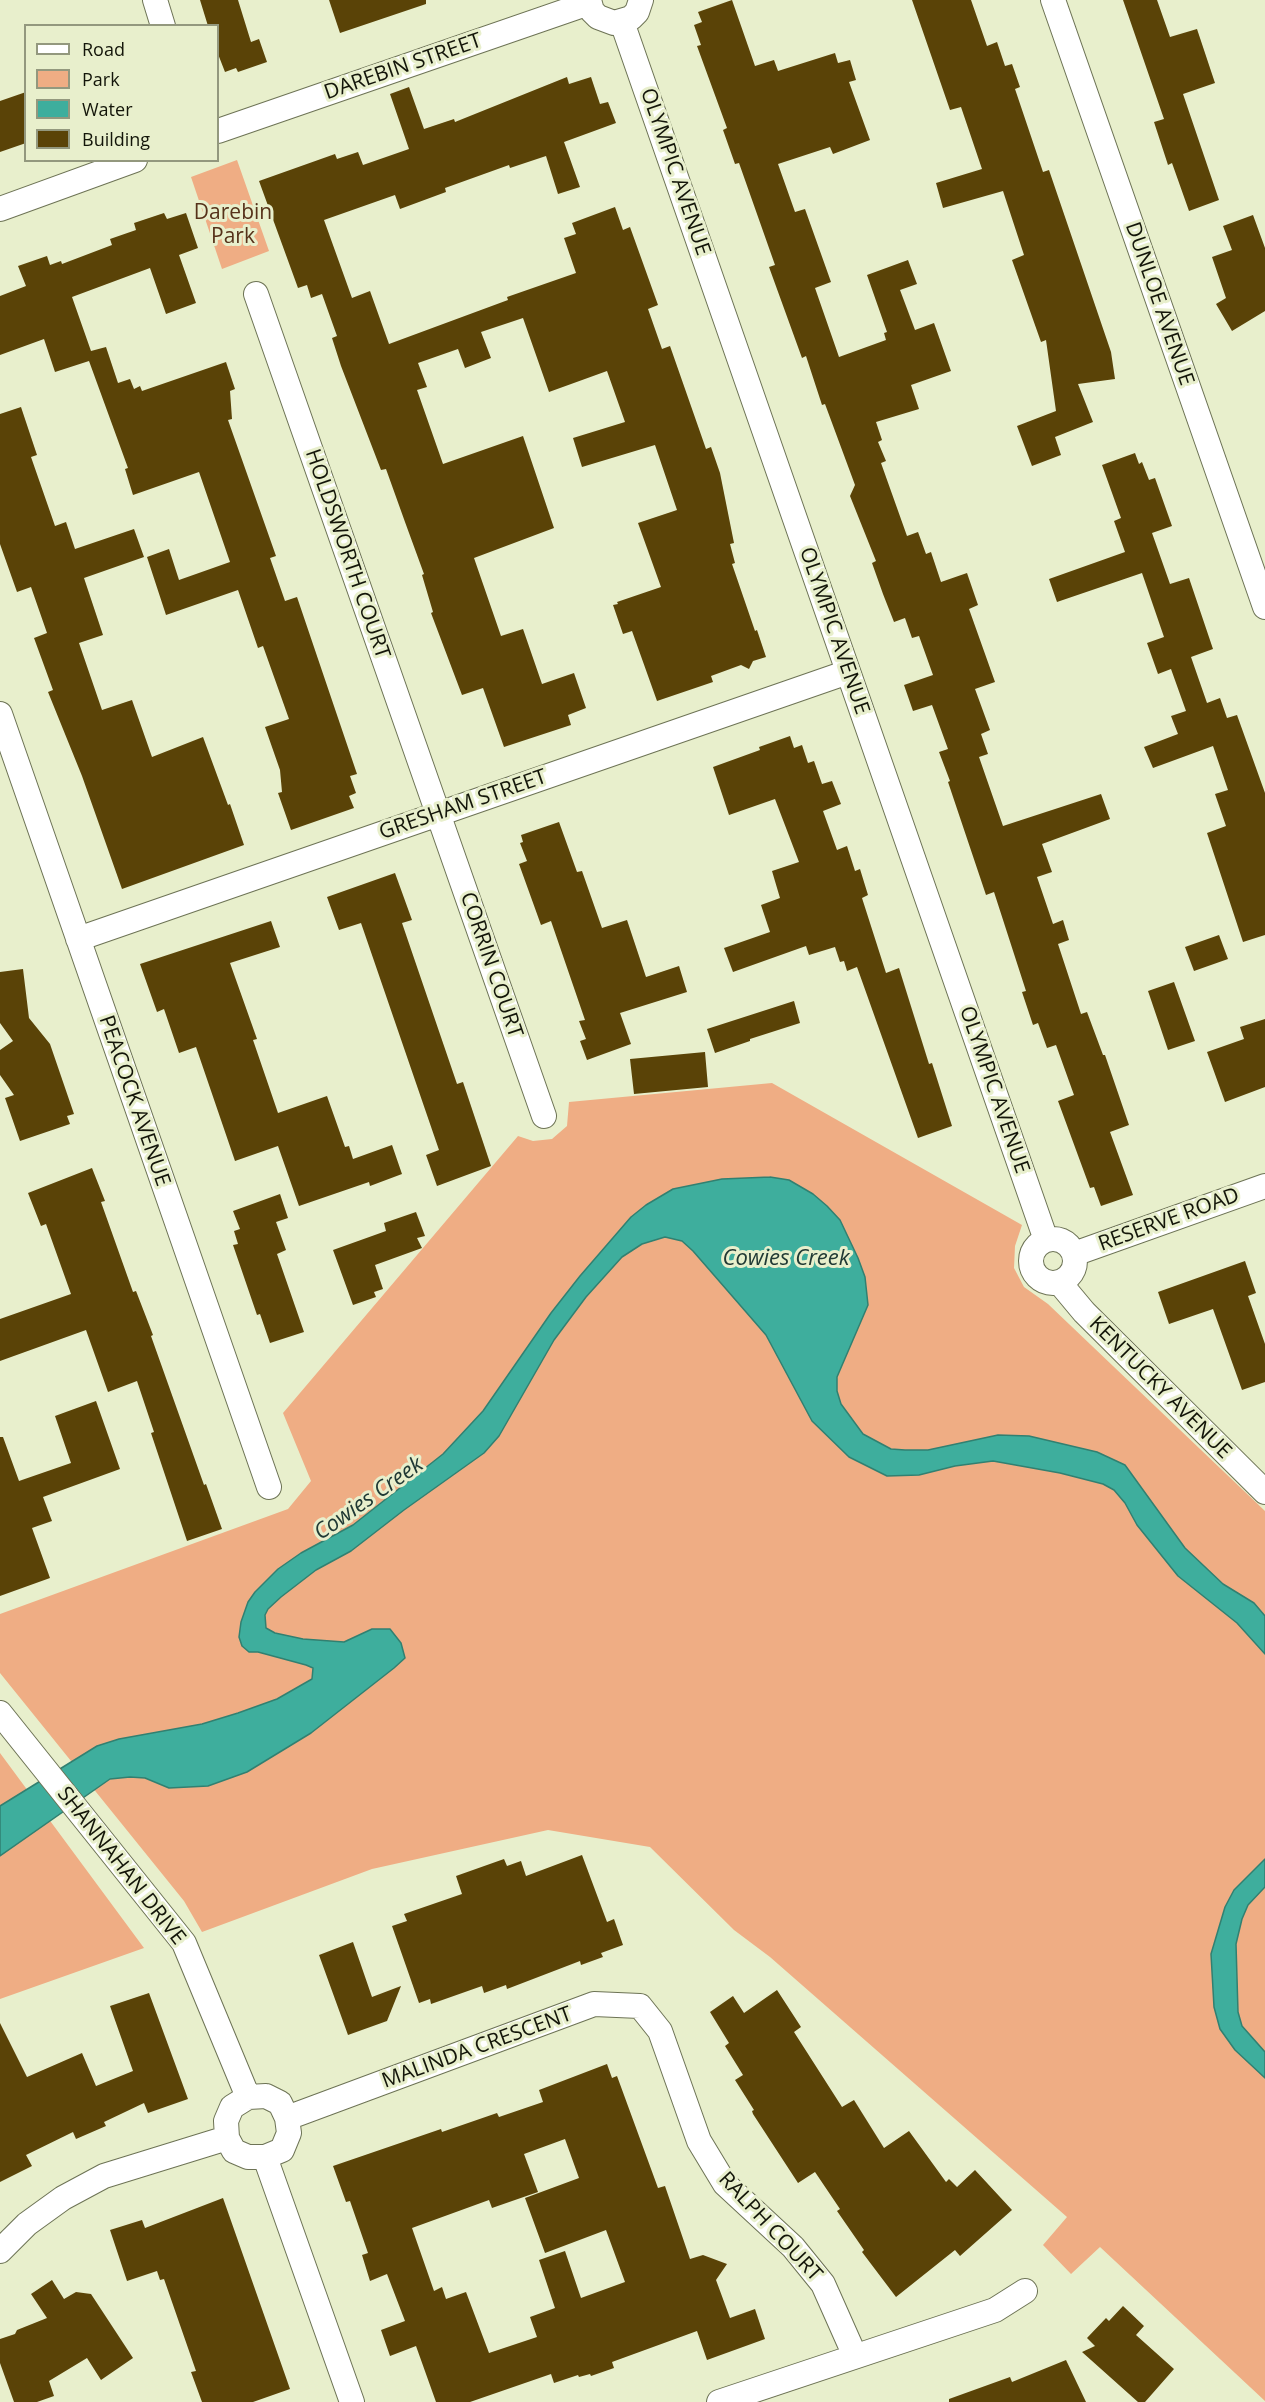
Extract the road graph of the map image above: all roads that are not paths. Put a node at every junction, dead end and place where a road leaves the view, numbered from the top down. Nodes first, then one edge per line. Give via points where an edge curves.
1 (155, 0) edge
2 (641, 0) edge
3 (1053, 0) edge
4 (589, 2) edge
5 (622, 22) junction
6 (163, 24) edge
7 (219, 131) edge
8 (129, 162) edge
9 (0, 209) edge
10 (256, 294) dead end
11 (1265, 608) edge
12 (848, 672) junction
13 (0, 714) edge
14 (439, 814) junction
15 (78, 939) junction
16 (544, 1116) dead end
17 (1265, 1186) edge
18 (1046, 1240) junction
19 (1074, 1254) junction
20 (1059, 1282) junction
21 (269, 1487) dead end
22 (1265, 1492) edge
23 (0, 1713) edge
24 (660, 2031) joint
25 (248, 2097) junction
26 (287, 2118) junction
27 (227, 2138) junction
28 (265, 2157) junction
29 (0, 2251) edge
30 (1025, 2291) dead end
31 (855, 2356) junction
32 (352, 2402) edge
33 (718, 2402) edge

1 - 6 street
2 - 5 street via 637,12
3 - 11 street, DUNLOE AVENUE
4 - 5 street via 606,22
4 - 7 street, DAREBIN STREET
5 - 12 street, OLYMPIC AVENUE
8 - 9 street
10 - 14 street, HOLDSWORTH COURT
12 - 14 street, GRESHAM STREET
12 - 18 street, OLYMPIC AVENUE
13 - 15 street, PEACOCK AVENUE
14 - 15 street, GRESHAM STREET
14 - 16 street, CORRIN COURT
15 - 21 street, PEACOCK AVENUE
17 - 19 street, RESERVE ROAD
18 - 19 street via 1066,1243
18 - 20 street via 1034,1249 1031,1264 1038,1276
19 - 20 street via 1074,1268
20 - 22 street, KENTUCKY AVENUE via 1084,1312
23 - 25 street, SHANNAHAN DRIVE via 184,1943
24 - 26 street, MALINDA CRESCENT via 640,2006 594,2004
24 - 31 street, RALPH COURT via 699,2141 725,2184 793,2247 823,2284
25 - 26 street via 266,2096 280,2103
25 - 27 street via 232,2107 226,2121
26 - 28 street via 290,2133 282,2150
27 - 28 street via 234,2151 248,2157
27 - 29 street via 104,2176 36,2217
28 - 32 street
30 - 31 street via 995,2310
31 - 33 street

